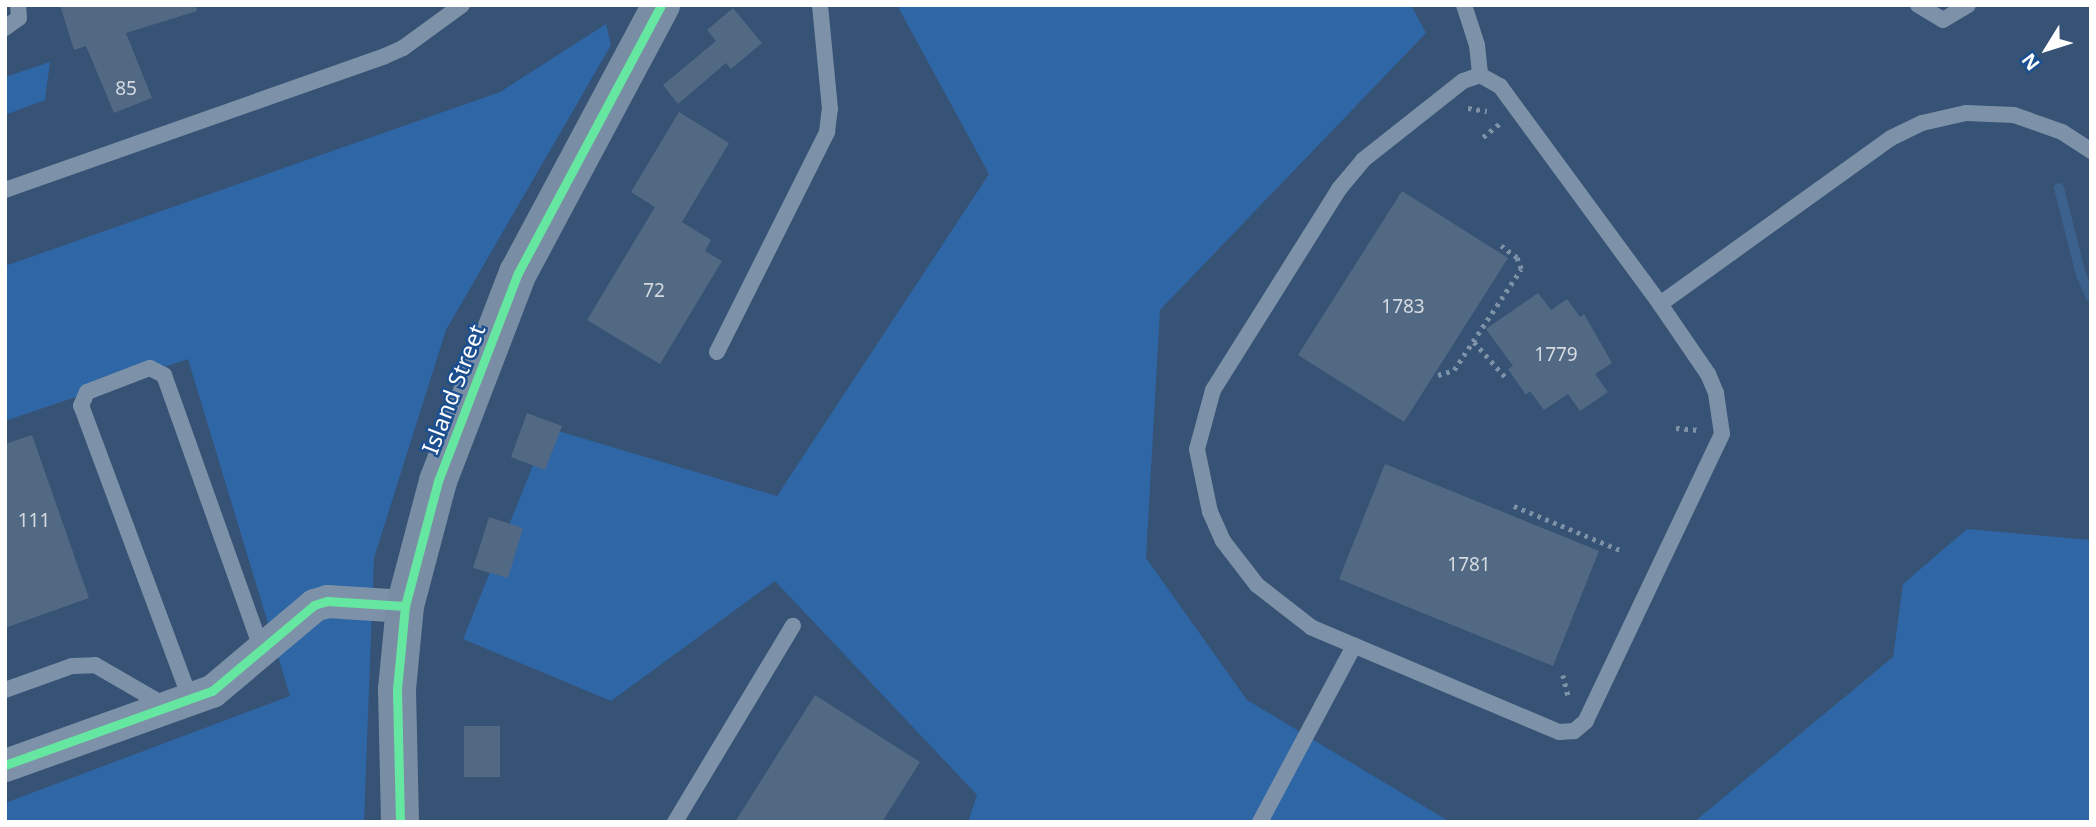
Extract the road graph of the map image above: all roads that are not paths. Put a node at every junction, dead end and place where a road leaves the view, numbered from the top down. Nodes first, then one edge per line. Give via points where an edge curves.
1 (18, 5) edge
2 (462, 5) edge
3 (662, 5) edge
4 (820, 5) edge
5 (1464, 5) edge
6 (1918, 5) edge
7 (1968, 5) edge
8 (436, 13) edge
9 (5, 28) edge
10 (1480, 75) junction
11 (2091, 151) edge
12 (5, 190) edge
13 (1660, 304) junction
14 (716, 352) dead end
15 (405, 606) junction
16 (793, 626) dead end
17 (1354, 646) junction
18 (262, 650) junction
19 (5, 690) edge
20 (181, 705) junction
21 (5, 765) edge
22 (400, 822) edge
23 (675, 822) edge
24 (1260, 822) edge

1 - 9 lane via 19,18
2 - 8 lane
3 - 15 street, Island Street via 518,273 438,481
4 - 14 lane via 830,109 827,132
5 - 10 lane via 1477,45
6 - 7 lane via 1943,20
8 - 12 lane via 413,42 385,56
10 - 13 lane via 1493,80 1511,99
10 - 17 lane via 1463,81 1363,160 1345,181 1213,390 1203,419 1197,449 1202,482 1223,541 1257,585 1283,607 1311,627
11 - 13 lane via 2062,132 2014,115 1966,113 1922,123 1891,138
13 - 17 lane via 1708,374 1716,393 1721,435 1586,721 1574,731 1559,732
15 - 18 street via 327,601 314,605
15 - 22 street, Island Street via 397,689
16 - 23 lane
17 - 24 lane
18 - 20 street via 212,691
18 - 20 lane via 164,375 150,368 87,392 81,406
19 - 20 lane via 72,666 94,665
20 - 21 street

